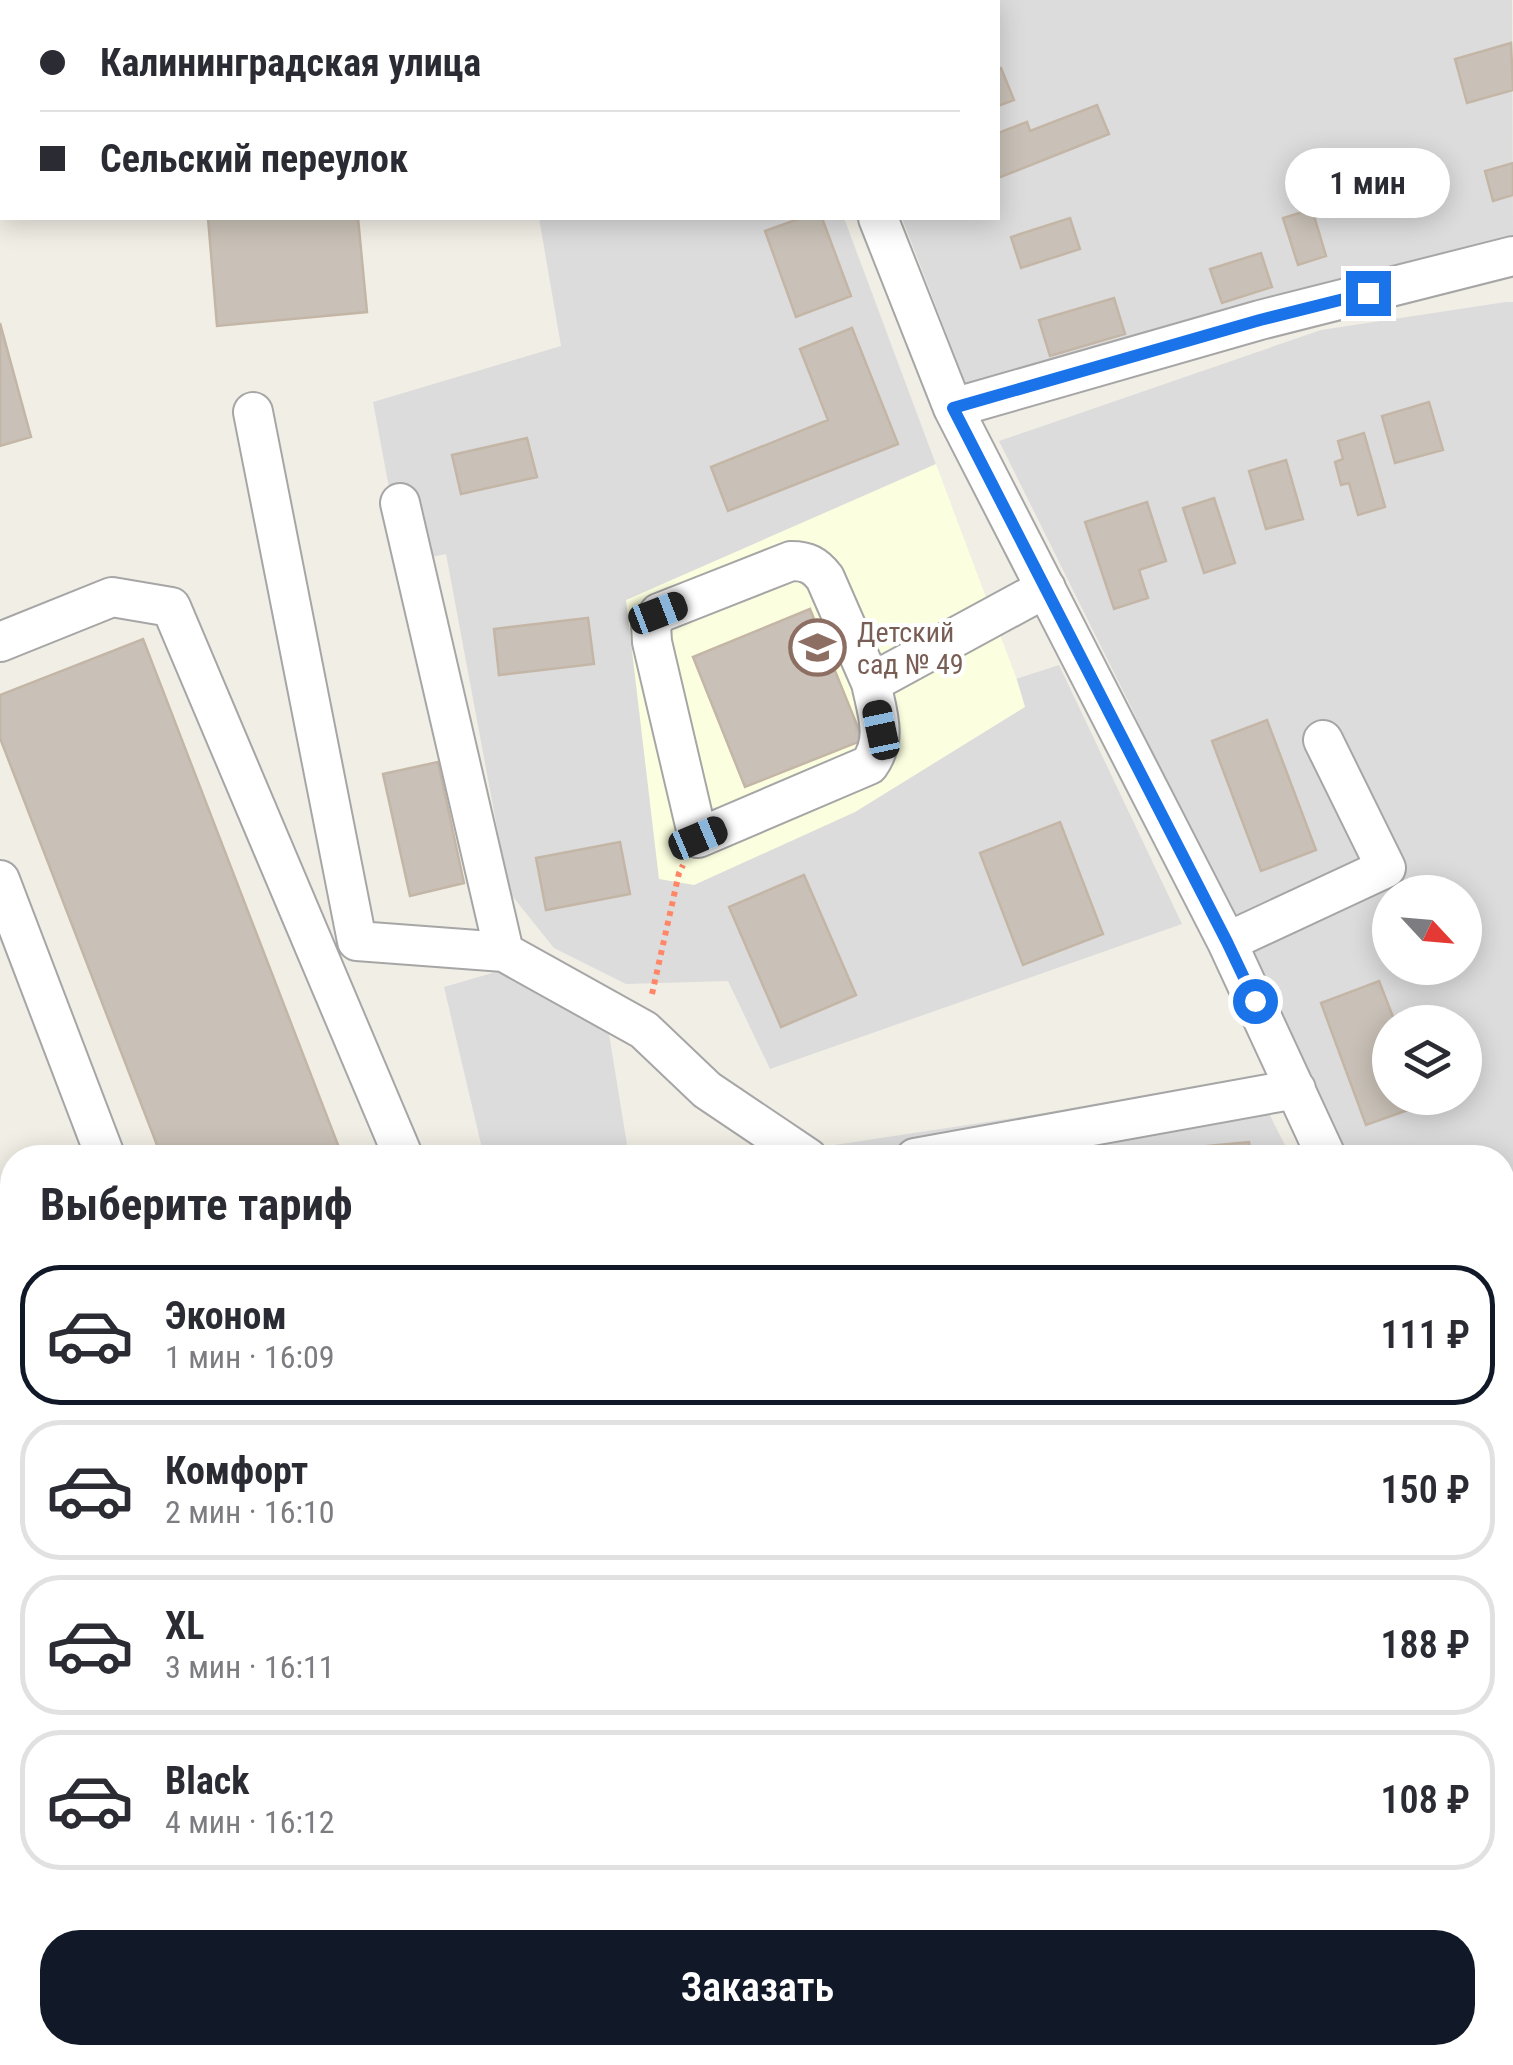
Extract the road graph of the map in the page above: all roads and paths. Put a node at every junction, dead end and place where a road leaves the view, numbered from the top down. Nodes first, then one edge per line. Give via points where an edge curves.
1 (879, 220) edge
2 (1513, 256) edge
3 (953, 408) junction
4 (253, 412) dead end
5 (400, 503) dead end
6 (1046, 588) junction
7 (0, 642) edge
8 (871, 683) junction
9 (1323, 740) dead end
10 (698, 838) junction
11 (0, 880) edge
12 (1227, 942) junction
13 (504, 952) junction
14 (644, 1030) junction
15 (1296, 1090) junction
16 (101, 1145) edge
17 (399, 1145) edge
18 (789, 1145) edge
19 (988, 1145) edge
20 (1320, 1145) edge

1 - 3 street
2 - 3 street
3 - 6 street
4 - 13 street via 357,941
5 - 13 street
6 - 8 street
6 - 12 street
7 - 17 street via 112,596 171,607
8 - 10 street via 881,730 869,765
8 - 10 street via 825,578 802,561 658,613 652,642
9 - 12 street via 1386,868
10 - 14 path via 679,873
11 - 16 street
12 - 15 street
13 - 14 street
14 - 18 street via 707,1090
15 - 19 street
15 - 20 street

